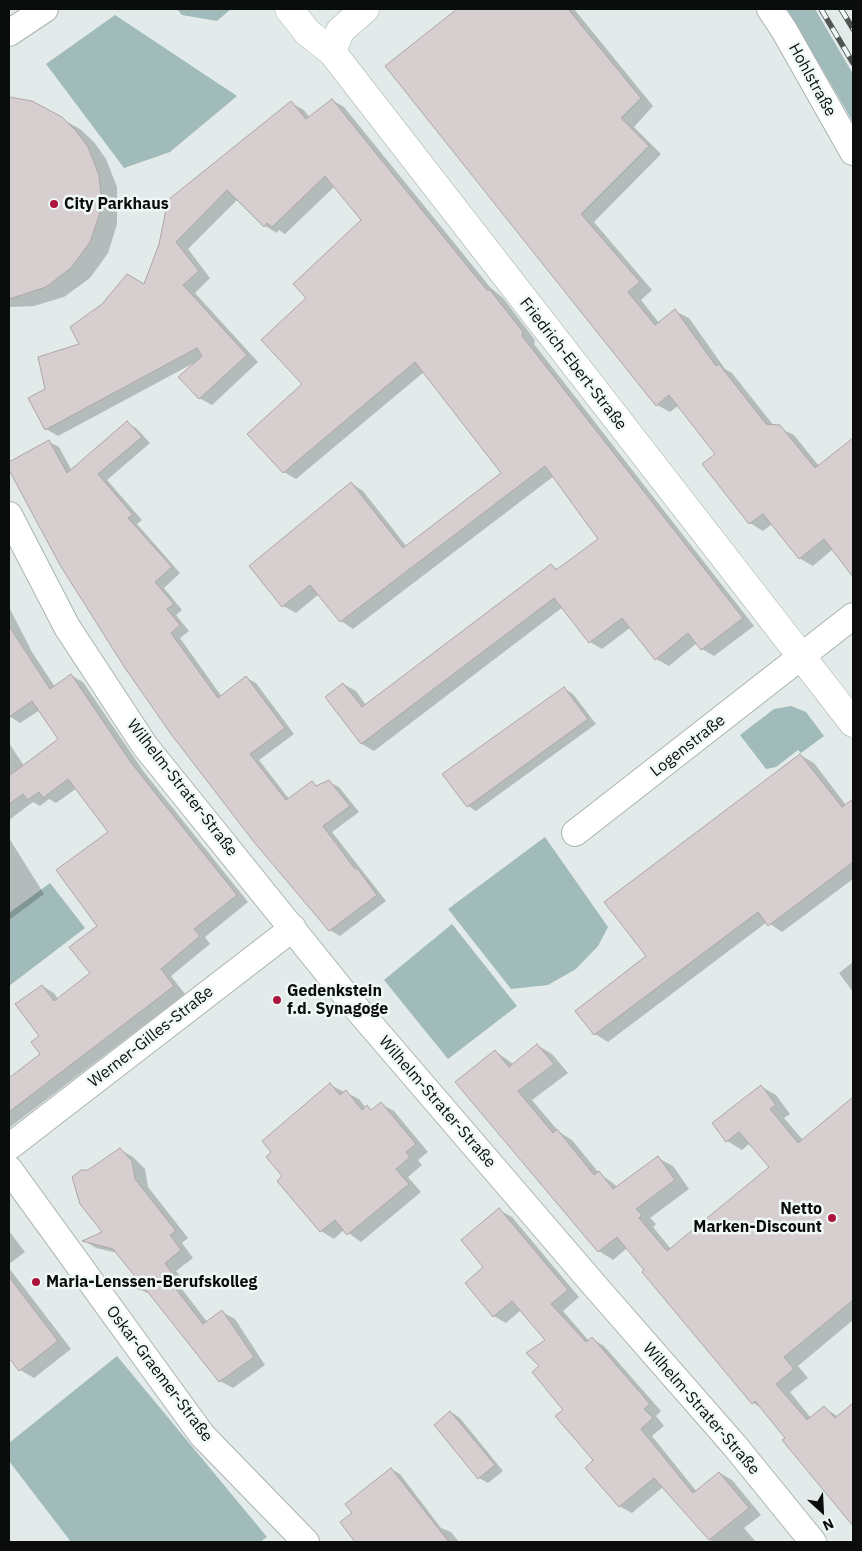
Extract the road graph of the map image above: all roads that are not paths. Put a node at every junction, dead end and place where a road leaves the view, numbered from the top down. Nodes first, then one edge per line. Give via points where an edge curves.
1 (45, 9) edge
2 (289, 9) edge
3 (304, 9) edge
4 (365, 9) edge
5 (770, 9) edge
6 (9, 34) edge
7 (332, 52) junction
8 (853, 152) edge
9 (9, 515) edge
10 (853, 616) edge
11 (802, 658) junction
12 (853, 723) edge
13 (575, 833) dead end
14 (293, 928) junction
15 (9, 1147) edge
16 (9, 1169) edge
17 (306, 1542) edge
18 (813, 1542) edge

1 - 6 street
2 - 7 main road, Friedrich-Ebert-Straße via 307,32
3 - 7 street via 316,22
4 - 7 main road via 340,31
5 - 8 street, Hohlstraße
7 - 11 main road, Friedrich-Ebert-Straße
9 - 14 street, Wilhelm-Strater-Straße via 67,627 145,746
10 - 11 street, Logenstraße
11 - 12 main road, Friedrich-Ebert-Straße
11 - 13 street, Logenstraße
14 - 15 street, Werner-Gilles-Straße
14 - 18 street, Wilhelm-Strater-Straße via 352,1003 735,1446
16 - 17 street, Oskar-Graemer-Straße via 202,1435

